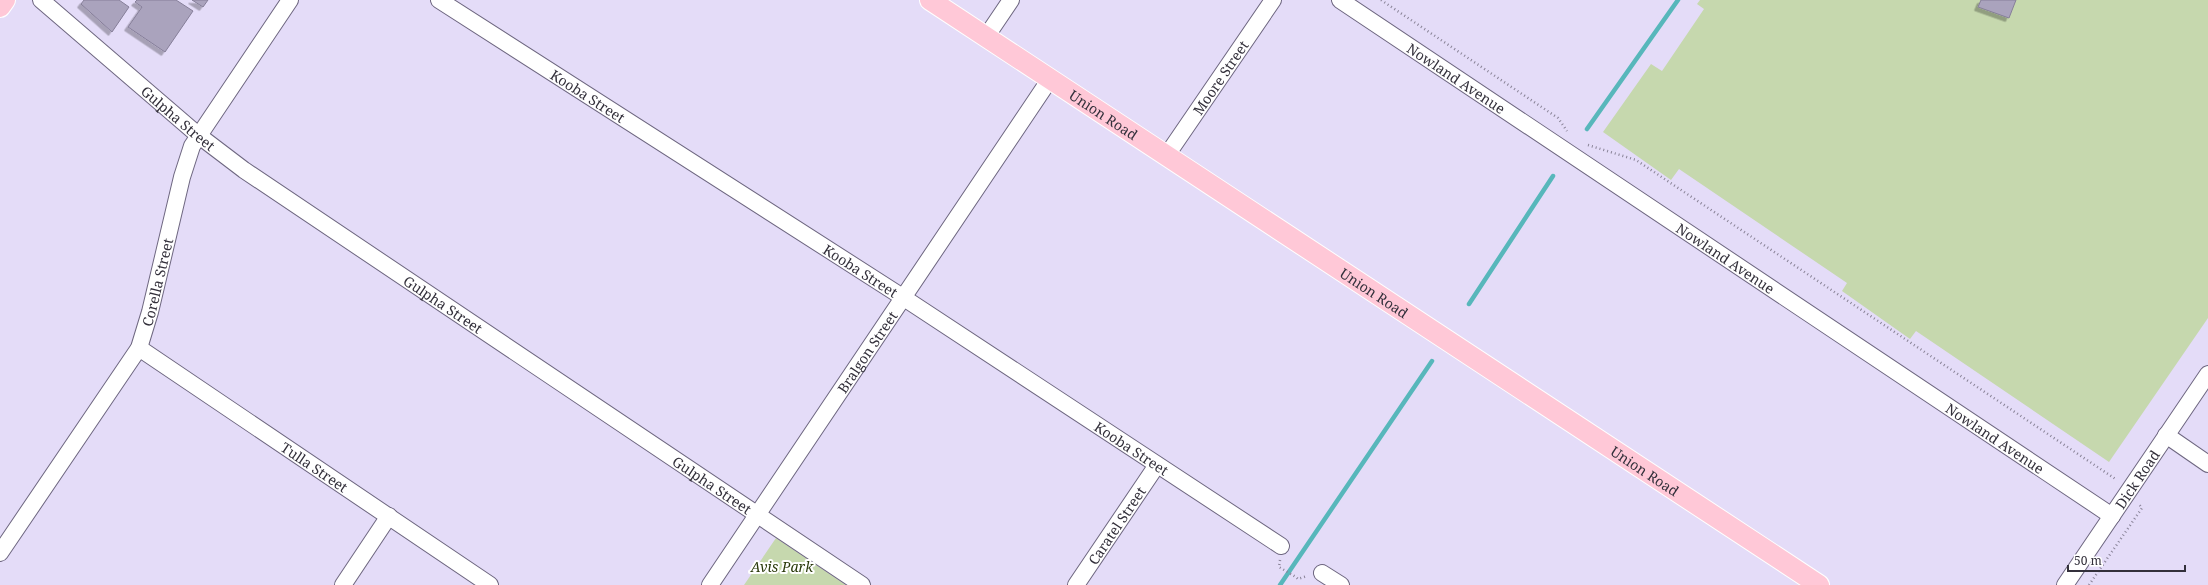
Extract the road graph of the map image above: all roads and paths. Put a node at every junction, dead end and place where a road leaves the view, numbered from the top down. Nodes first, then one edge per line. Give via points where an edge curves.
1 (5, 0) edge
2 (41, 0) edge
3 (290, 0) edge
4 (439, 0) edge
5 (930, 0) edge
6 (1011, 0) edge
7 (1273, 0) edge
8 (1340, 0) edge
9 (1381, 0) edge
10 (0, 7) edge
11 (986, 37) junction
12 (1050, 79) junction
13 (1571, 134) dead end
14 (198, 135) junction
15 (1582, 141) dead end
16 (1168, 155) junction
17 (904, 298) junction
18 (139, 348) junction
19 (2208, 374) edge
20 (2166, 435) junction
21 (2208, 464) edge
22 (1157, 466) junction
23 (2128, 492) junction
24 (758, 515) junction
25 (389, 516) junction
26 (2112, 516) junction
27 (1281, 546) dead end
28 (0, 553) edge
29 (1283, 569) dead end
30 (1322, 572) dead end
31 (1296, 577) dead end
32 (1817, 584) edge
33 (343, 585) edge
34 (490, 585) edge
35 (710, 585) edge
36 (862, 585) edge
37 (1076, 585) edge
38 (1341, 585) edge
39 (2065, 585) edge
40 (2089, 585) edge

1 - 10 main road
2 - 14 street, Gulpha Street
3 - 14 street, Corella Street
4 - 17 street, Kooba Street
5 - 11 main road, Union Road
6 - 11 street
7 - 16 street, Moore Street
8 - 26 street, Nowland Avenue
9 - 13 path via 1558,118
11 - 12 main road, Union Road
12 - 16 main road, Union Road
12 - 17 street, Bralgon Street
14 - 18 street, Corella Street via 182,177
14 - 24 street, Gulpha Street via 244,170
15 - 23 path via 1600,150 1626,155 1636,160 2117,479
16 - 32 main road, Union Road
17 - 22 street, Kooba Street
17 - 24 street, Bralgon Street
18 - 25 street, Tulla Street
18 - 28 street, Corella Street
19 - 20 street, Dick Road
20 - 21 street
20 - 23 street, Dick Road
22 - 27 street, Kooba Street
22 - 37 street, Caratel Street
23 - 26 street, Dick Road
23 - 40 path via 2142,508
24 - 35 street, Bralgon Street
24 - 36 street, Gulpha Street
25 - 33 street
25 - 34 street, Tulla Street
26 - 39 street, Dick Road
29 - 31 path
30 - 38 street

